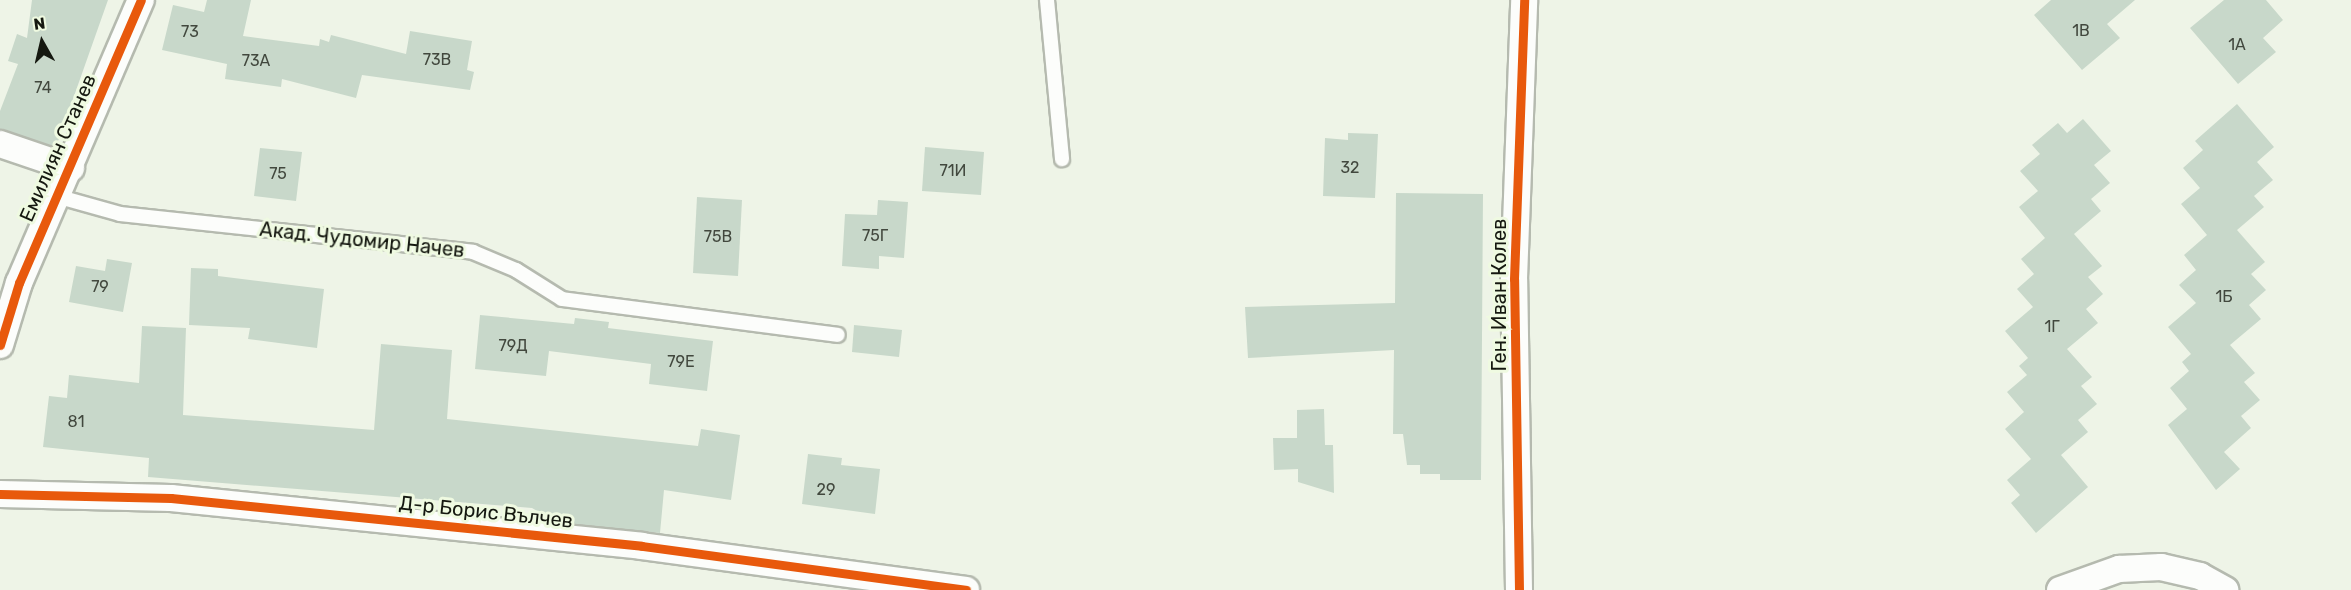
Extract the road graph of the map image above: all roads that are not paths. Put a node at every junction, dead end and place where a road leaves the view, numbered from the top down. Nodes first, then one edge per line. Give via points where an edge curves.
1 (141, 0) edge
2 (1047, 0) edge
3 (1524, 0) edge
4 (0, 144) edge
5 (1062, 159) dead end
6 (71, 168) junction
7 (56, 196) junction
8 (838, 335) dead end
9 (0, 345) edge
10 (0, 494) edge
11 (966, 590) edge
12 (1519, 590) edge
13 (2060, 590) edge
14 (2225, 590) edge

1 - 6 street, Емилиян Станев
2 - 5 lane
3 - 12 street, Ген. Иван Колев via 1514,279
4 - 6 street
6 - 7 street, Емилиян Станев
7 - 8 lane, Акад. Чудомир Начев via 120,214 472,252 516,270 562,299
7 - 9 street, Емилиян Станев via 6,315
10 - 11 street, Д-р Борис Вълчев via 171,498 642,546
13 - 14 street via 2120,569 2161,567 2200,576

